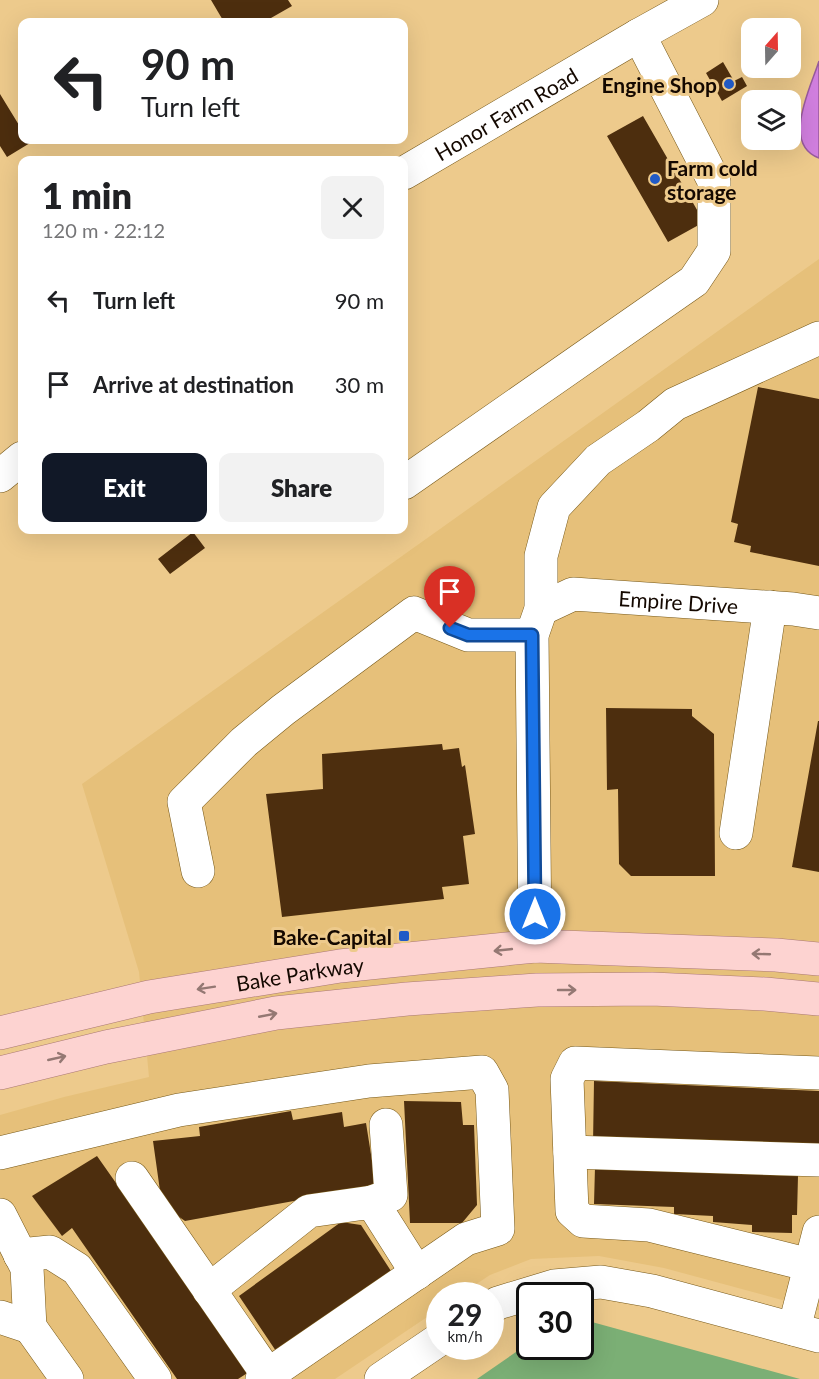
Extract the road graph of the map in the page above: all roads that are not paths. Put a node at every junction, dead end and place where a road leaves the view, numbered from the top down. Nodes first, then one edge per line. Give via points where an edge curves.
1 (702, 0) edge
2 (639, 35) junction
3 (408, 171) edge
4 (819, 338) edge
5 (18, 461) edge
6 (0, 477) edge
7 (408, 480) edge
8 (770, 607) junction
9 (819, 614) edge
10 (536, 622) junction
11 (736, 833) dead end
12 (198, 871) dead end
13 (535, 946) junction
14 (819, 959) edge
15 (819, 999) edge
16 (0, 1033) edge
17 (0, 1073) edge
18 (819, 1073) edge
19 (387, 1125) dead end
20 (570, 1152) junction
21 (0, 1154) edge
22 (819, 1160) edge
23 (132, 1178) dead end
24 (372, 1202) junction
25 (0, 1215) edge
26 (819, 1232) edge
27 (20, 1255) junction
28 (810, 1265) junction
29 (417, 1273) junction
30 (209, 1290) junction
31 (504, 1301) edge
32 (15, 1322) edge
33 (806, 1333) edge
34 (426, 1348) edge
35 (265, 1377) edge
36 (67, 1379) edge
37 (154, 1379) edge
38 (381, 1379) edge

1 - 2 street, Honor Farm Road
2 - 3 street, Honor Farm Road
2 - 7 street via 714,181 714,251 694,281
4 - 10 street via 675,404 598,460 554,507 541,556
5 - 6 street
8 - 9 street, Empire Drive
8 - 10 street, Empire Drive via 573,594
8 - 11 street
10 - 12 street via 468,635 414,613 244,742 184,802
10 - 13 street
14 -> 13 main road, Bake Parkway
13 -> 16 main road, Bake Parkway via 340,966 149,997
17 -> 15 main road, Bake Parkway via 276,1013 407,999 537,990 652,989
18 - 20 street via 575,1063 567,1078
19 - 24 street via 391,1195
20 - 22 street
20 - 28 street via 572,1210 583,1221 649,1225
21 - 29 street via 179,1110 369,1081 482,1072 492,1090 498,1229 466,1239
23 - 30 street
24 - 29 street
24 - 30 street via 309,1211
25 - 27 street
26 - 28 street
27 - 32 street via 27,1268
27 - 37 street via 50,1252 77,1269
28 - 33 street
29 - 35 street
30 - 35 street
31 - 33 street via 554,1286 601,1282 652,1291
32 - 36 street
34 - 38 street

